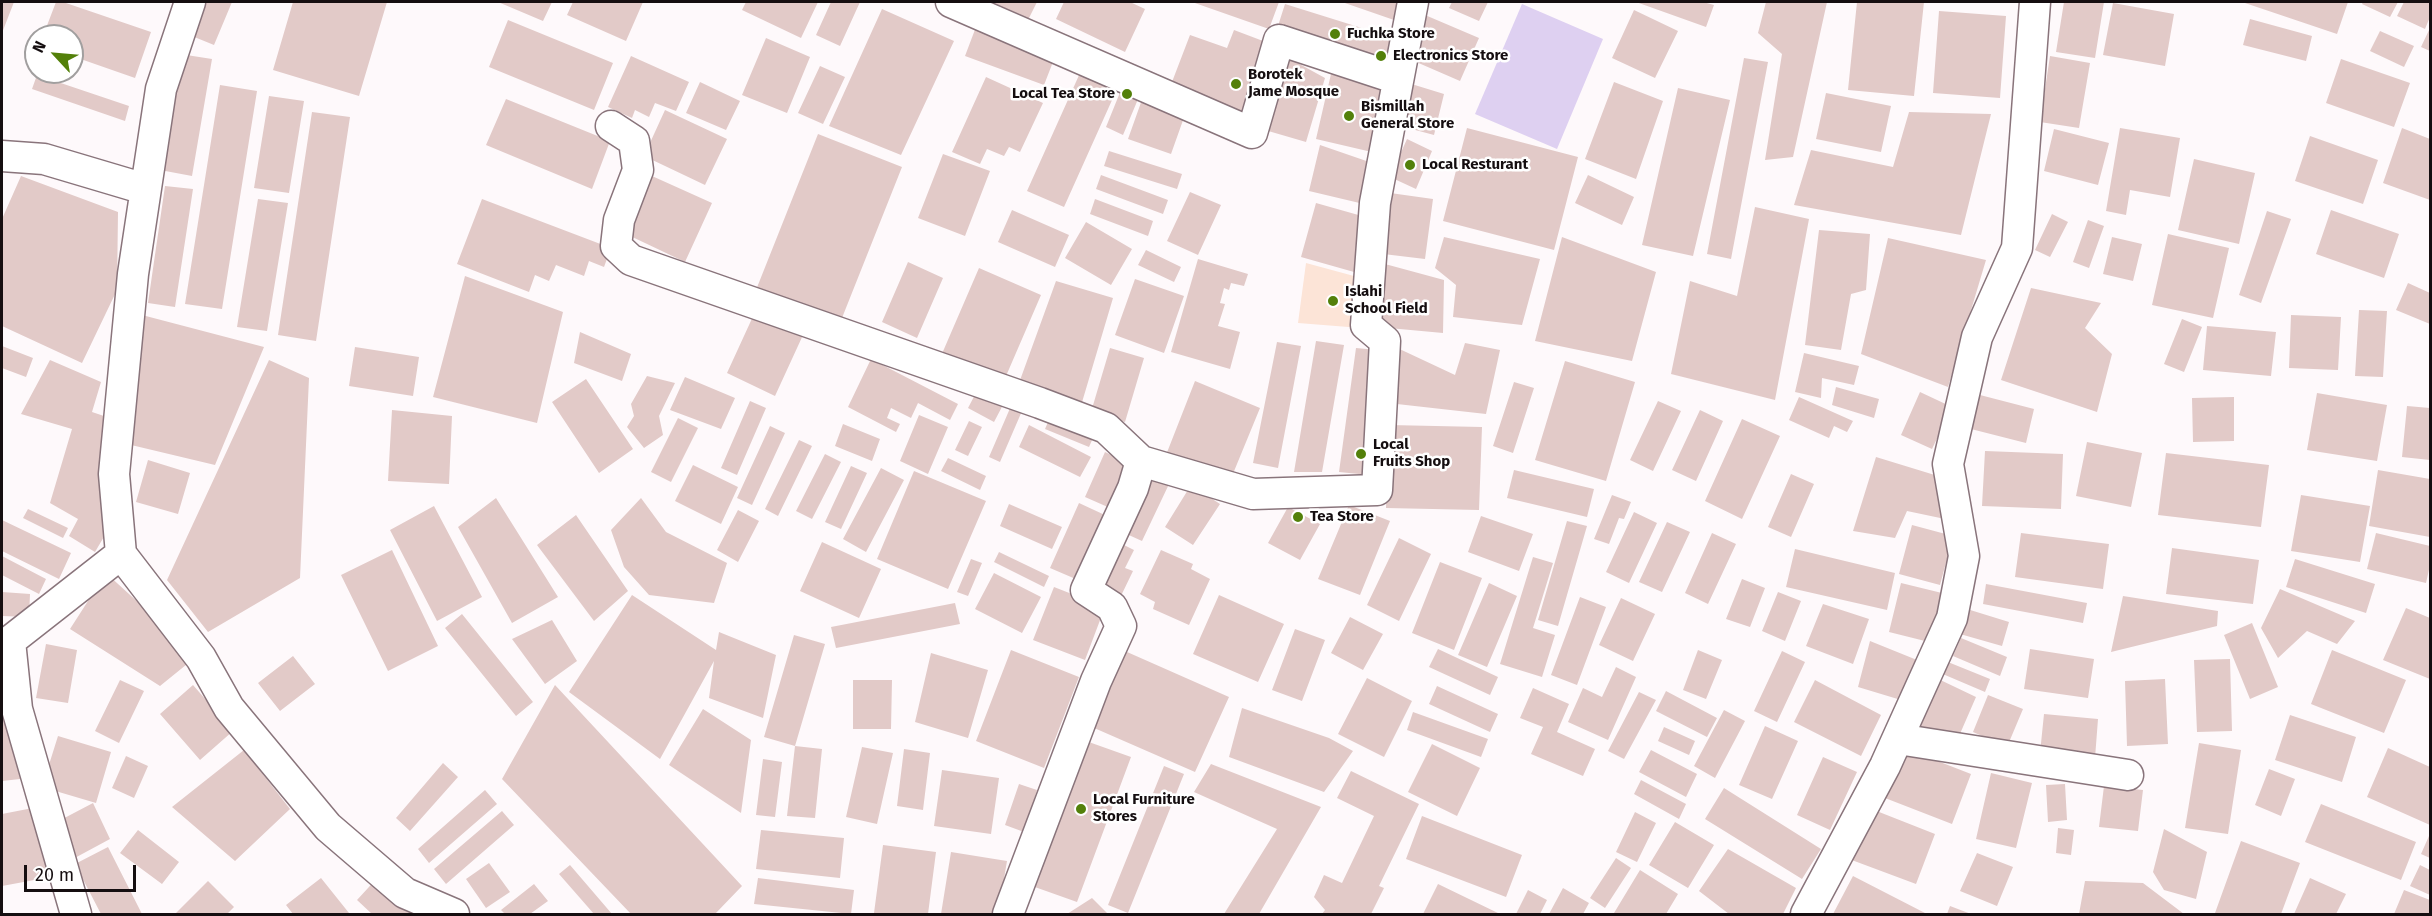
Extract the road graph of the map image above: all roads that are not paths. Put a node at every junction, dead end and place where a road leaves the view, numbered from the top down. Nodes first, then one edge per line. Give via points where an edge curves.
1 (190, 2) edge
2 (951, 2) edge
3 (1413, 2) edge
4 (2035, 2) edge
5 (1398, 79) junction
6 (611, 126) dead end
7 (2, 156) edge
8 (145, 189) junction
9 (1141, 461) junction
10 (121, 554) junction
11 (1898, 739) junction
12 (2128, 775) dead end
13 (1813, 912) edge
14 (76, 915) edge
15 (454, 915) edge
16 (1008, 915) edge

1 - 8 street via 161,88
2 - 5 street via 1252,133 1279,40
3 - 5 street
4 - 11 street via 2017,248 1977,337 1948,464 1964,556 1952,618
5 - 9 street via 1375,203 1366,325 1385,341 1377,490 1252,494
6 - 9 street via 634,141 638,170 619,220 616,246 631,260 1106,428
7 - 8 street via 45,159
8 - 10 street via 114,474
9 - 16 street via 1133,488 1086,590 1112,607 1121,626 1096,681
10 - 14 street via 10,641 17,710
10 - 15 street via 201,658 229,708 328,827 405,893
11 - 12 street
11 - 13 street

